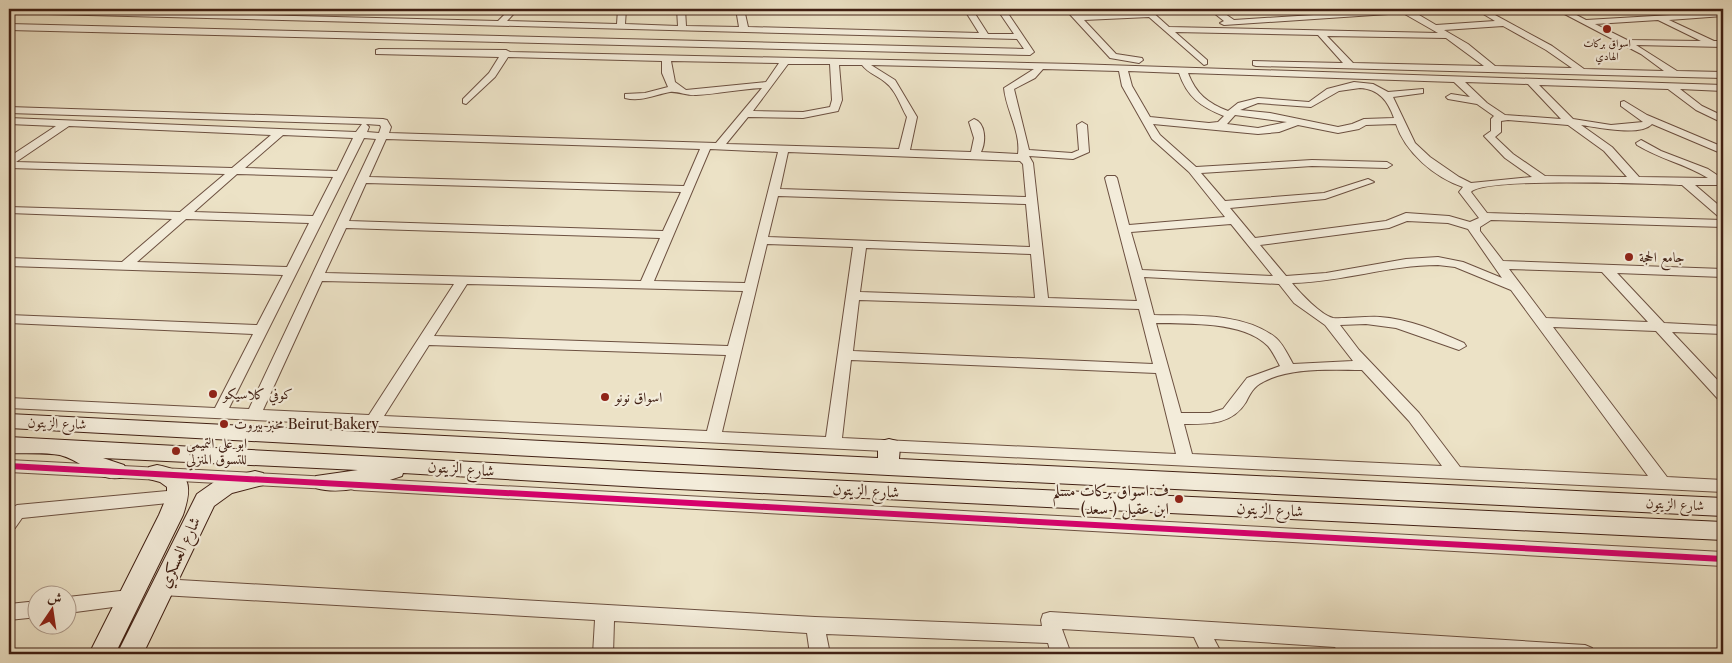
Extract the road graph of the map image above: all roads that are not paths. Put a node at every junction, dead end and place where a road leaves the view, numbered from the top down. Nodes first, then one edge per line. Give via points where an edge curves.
1 (212, 9) edge
2 (337, 9) edge
3 (397, 9) edge
4 (514, 9) edge
5 (622, 9) edge
6 (681, 9) edge
7 (740, 9) edge
8 (766, 9) edge
9 (800, 9) edge
10 (968, 9) edge
11 (1001, 9) edge
12 (1069, 9) edge
13 (1213, 9) edge
14 (1298, 9) edge
15 (1479, 9) edge
16 (1559, 9) edge
17 (1404, 10) edge
18 (9, 11) edge
19 (42, 11) edge
20 (1148, 11) edge
21 (1714, 14) junction
22 (1723, 14) edge
23 (1342, 15) junction
24 (200, 16) junction
25 (1311, 17) junction
26 (1078, 18) junction
27 (1658, 18) junction
28 (1723, 18) edge
29 (322, 19) junction
30 (917, 20) edge
31 (1264, 20) junction
32 (382, 21) junction
33 (402, 21) junction
34 (1586, 22) junction
35 (1233, 23) junction
36 (1505, 23) junction
37 (500, 24) junction
38 (10, 27) edge
39 (621, 27) junction
40 (679, 28) junction
41 (1167, 28) junction
42 (1435, 28) junction
43 (744, 30) junction
44 (180, 32) junction
45 (1280, 33) junction
46 (1321, 34) junction
47 (1370, 35) junction
48 (382, 36) junction
49 (985, 36) junction
50 (1449, 36) junction
51 (1020, 37) junction
52 (1625, 42) junction
53 (667, 43) junction
54 (1719, 44) edge
55 (379, 52) dead end
56 (506, 53) junction
57 (666, 58) junction
58 (784, 62) junction
59 (1204, 62) junction
60 (834, 63) junction
61 (865, 63) junction
62 (1351, 66) junction
63 (1040, 67) junction
64 (1123, 69) junction
65 (1493, 69) junction
66 (1184, 71) junction
67 (1583, 72) junction
68 (1675, 74) junction
69 (1327, 75) junction
70 (1723, 75) edge
71 (1456, 79) junction
72 (1531, 82) junction
73 (769, 85) junction
74 (1671, 87) junction
75 (674, 88) junction
76 (1342, 88) junction
77 (1723, 88) edge
78 (1420, 91) dead end
79 (1387, 95) junction
80 (628, 96) dead end
81 (1451, 97) dead end
82 (466, 101) dead end
83 (1479, 101) junction
84 (1624, 104) dead end
85 (9, 110) edge
86 (744, 114) junction
87 (1231, 114) junction
88 (1503, 118) junction
89 (368, 120) junction
90 (1148, 120) junction
91 (1650, 120) junction
92 (1723, 120) edge
93 (9, 121) edge
94 (1299, 121) junction
95 (1399, 121) junction
96 (69, 122) junction
97 (974, 122) dead end
98 (1570, 122) junction
99 (1082, 125) dead end
100 (1217, 125) junction
101 (280, 131) junction
102 (360, 135) junction
103 (382, 136) junction
104 (1641, 143) dead end
105 (713, 146) junction
106 (784, 148) junction
107 (1723, 151) edge
108 (904, 152) junction
109 (976, 154) junction
110 (1023, 155) junction
111 (9, 163) edge
112 (1387, 165) dead end
113 (1193, 170) junction
114 (234, 171) junction
115 (340, 174) junction
116 (1111, 178) dead end
117 (1542, 178) junction
118 (362, 180) junction
119 (1634, 180) junction
120 (1684, 181) junction
121 (1368, 182) dead end
122 (1722, 182) edge
123 (1470, 186) junction
124 (688, 189) junction
125 (773, 192) junction
126 (1032, 201) junction
127 (1221, 205) junction
128 (9, 210) edge
129 (24, 210) junction
130 (1723, 215) edge
131 (182, 216) junction
132 (1485, 216) junction
133 (317, 220) junction
134 (1236, 220) junction
135 (9, 221) edge
136 (1723, 223) edge
137 (342, 224) junction
138 (1472, 227) junction
139 (1124, 229) junction
140 (668, 235) junction
141 (761, 240) junction
142 (1252, 242) junction
143 (860, 244) junction
144 (1037, 251) junction
145 (9, 262) edge
146 (1500, 265) junction
147 (125, 266) junction
148 (1606, 269) junction
149 (291, 271) junction
150 (1136, 273) junction
151 (1723, 273) edge
152 (317, 277) junction
153 (463, 280) junction
154 (1284, 280) junction
155 (646, 284) junction
156 (750, 286) junction
157 (1516, 287) junction
158 (853, 296) junction
159 (1042, 302) junction
160 (1146, 312) junction
161 (9, 319) edge
162 (1330, 322) junction
163 (1543, 322) junction
164 (1660, 327) junction
165 (262, 330) junction
166 (1723, 330) edge
167 (424, 340) junction
168 (1459, 346) dead end
169 (734, 351) junction
170 (845, 355) junction
171 (1366, 365) junction
172 (1162, 369) junction
173 (1289, 370) junction
174 (1723, 394) edge
175 (9, 403) edge
176 (219, 414) junction
177 (253, 416) junction
178 (112, 417) junction
179 (1175, 419) junction
180 (9, 421) edge
181 (372, 422) junction
182 (402, 431) junction
183 (713, 438) junction
184 (833, 444) junction
185 (9, 445) edge
186 (54, 447) junction
187 (597, 452) junction
188 (664, 456) junction
189 (888, 457) junction
190 (1186, 461) junction
191 (9, 466) edge
192 (429, 466) junction
193 (116, 471) junction
194 (157, 473) junction
195 (1456, 474) junction
196 (588, 477) junction
197 (255, 478) junction
198 (658, 480) junction
199 (324, 482) junction
200 (1662, 483) junction
201 (1723, 486) edge
202 (175, 506) junction
203 (1723, 507) edge
204 (196, 515) junction
205 (11, 516) edge
206 (1723, 531) edge
207 (1723, 559) edge
208 (162, 587) junction
209 (129, 598) junction
210 (78, 604) edge
211 (28, 610) edge
212 (9, 612) edge
213 (606, 612) junction
214 (815, 624) junction
215 (1200, 630) junction
216 (1055, 635) junction
217 (1345, 646) edge
218 (1495, 651) edge
219 (102, 654) edge
220 (130, 654) edge
221 (603, 654) edge
222 (820, 654) edge
223 (1061, 654) edge
224 (1212, 654) edge
225 (1585, 654) edge

1 - 24 street
2 - 29 street
3 - 32 street
4 - 37 street
5 - 39 street
6 - 40 street
7 - 43 street
8 - 9 street
9 - 30 street
10 - 49 street
11 - 51 street
12 - 26 street
13 - 35 street
14 - 25 street
15 - 36 street
16 - 34 street
17 - 23 street
17 - 42 street
18 - 19 street
19 - 24 street
19 - 38 street
20 - 26 street
20 - 41 street
21 - 22 street
21 - 27 street
21 - 28 street
23 - 25 street
23 - 47 street
24 - 29 street
24 - 44 street
25 - 31 street
26 - 59 street via 1116,58
27 - 34 street
27 - 54 street
29 - 32 street
30 - 43 street
30 - 49 street
31 - 35 street
31 - 45 street
32 - 33 street
33 - 37 street
33 - 48 street
34 - 52 street
35 - 41 street
36 - 42 street
36 - 67 street
37 - 39 street
38 - 44 street
39 - 40 street
40 - 43 street
40 - 53 street
41 - 45 street
41 - 59 street
42 - 50 street
44 - 48 street
45 - 46 street
46 - 47 street
46 - 62 street
47 - 50 street
48 - 53 street
49 - 51 street
50 - 65 street
51 - 53 street via 1030,52
52 - 54 street
52 - 68 street
55 - 56 street
56 - 57 street
56 - 82 street via 492,75
57 - 58 street
57 - 75 street via 665,75
58 - 60 street
58 - 73 street
59 - 62 street
60 - 61 street
60 - 86 street via 835,109 814,114
61 - 63 street
61 - 108 street via 872,73 888,78 912,117
62 - 65 street
63 - 64 street
63 - 110 street via 1029,79 1009,88 1009,99 1025,148
64 - 66 street
64 - 90 street via 1127,86
65 - 67 street
66 - 69 street
66 - 87 street via 1186,81 1204,105
67 - 68 street
68 - 70 street
69 - 71 street
69 - 76 street
71 - 72 street
71 - 83 street
72 - 74 street
72 - 98 street
73 - 75 street via 684,93
73 - 86 street
74 - 77 street
74 - 92 street via 1699,108
75 - 80 street via 645,96
76 - 79 street via 1369,86
76 - 87 street via 1327,93 1319,102 1312,104 1250,102
78 - 79 street
79 - 95 street via 1395,102
81 - 83 street
83 - 88 street
84 - 91 street
85 - 89 street
86 - 105 street
87 - 94 street
87 - 100 street via 1222,125
88 - 98 street
88 - 117 street via 1496,119 1496,132 1489,136 1509,156
89 - 102 street
89 - 103 street via 383,122 386,127
90 - 100 street
90 - 113 street via 1156,137
91 - 98 street via 1646,125 1621,128
91 - 107 street
93 - 96 street
94 - 95 street via 1338,130 1364,122
94 - 100 street via 1288,127 1259,131
95 - 123 street via 1415,150 1450,176
96 - 101 street
96 - 111 street
97 - 109 street via 980,136
98 - 119 street via 1608,150
99 - 110 street via 1084,152 1073,156
101 - 102 street
101 - 114 street
102 - 103 street
102 - 115 street
103 - 105 street
103 - 118 street
104 - 122 street via 1657,154 1704,171
105 - 106 street
105 - 124 street
106 - 108 street
106 - 125 street
108 - 109 street
109 - 110 street
110 - 126 street via 1028,163
111 - 114 street
112 - 113 street via 1312,163
113 - 127 street
114 - 115 street
114 - 131 street
115 - 133 street
116 - 139 street
117 - 119 street
117 - 123 street via 1522,183
118 - 124 street
118 - 137 street
119 - 120 street
120 - 122 street
120 - 130 street
121 - 127 street via 1325,196
123 - 132 street via 1465,192
124 - 140 street
125 - 126 street
125 - 141 street
126 - 144 street
127 - 134 street
128 - 129 street
129 - 131 street
129 - 135 street
131 - 133 street
131 - 147 street
132 - 136 street
132 - 138 street via 1485,221
133 - 149 street
134 - 139 street
134 - 142 street
137 - 140 street
137 - 152 street
138 - 142 street via 1449,220 1406,217 1371,226
138 - 146 street
139 - 150 street
140 - 155 street
141 - 143 street
141 - 156 street
142 - 154 street
143 - 144 street
143 - 158 street
144 - 159 street
145 - 147 street
146 - 148 street
146 - 157 street
147 - 149 street
148 - 151 street
148 - 164 street
149 - 165 street
150 - 154 street
150 - 160 street
152 - 153 street
152 - 177 street
153 - 155 street
153 - 167 street
154 - 157 street via 1438,261 1459,264 1496,282
154 - 162 street via 1299,300
155 - 156 street
156 - 169 street
157 - 163 street
158 - 159 street
158 - 170 street
159 - 160 street
160 - 172 street
160 - 173 street via 1258,332 1272,341
161 - 165 street
162 - 168 street via 1387,321 1416,327
162 - 171 street
163 - 164 street
163 - 200 street
164 - 166 street
164 - 174 street
165 - 176 street
167 - 169 street
167 - 181 street
169 - 183 street
170 - 172 street
170 - 184 street
171 - 173 street
171 - 195 street via 1414,417
172 - 179 street
173 - 179 street via 1258,378 1246,386 1230,412 1218,417
175 - 178 street
176 - 177 street
176 - 178 street
177 - 181 street
178 - 180 main road, شارع الزيتون
178 - 182 main road, شارع الزيتون
179 - 190 street
181 - 182 street
182 - 183 street
182 - 187 main road, شارع الزيتون
183 - 184 street
184 - 189 street
185 - 186 main road, شارع الزيتون
186 - 192 main road, شارع الزيتون
186 - 193 main road via 82,455
187 - 188 main road, شارع الزيتون
187 - 196 main road via 607,462 598,474
188 - 189 main road, شارع الزيتون
188 - 198 main road via 651,465 649,471
189 - 190 street
189 - 203 main road, شارع الزيتون
190 - 195 street
191 - 193 street
192 - 196 main road, شارع الزيتون
192 - 199 main road
193 - 194 street
194 - 197 street
194 - 202 main road, شارع العسكري via 174,479 178,484
195 - 200 street
196 - 198 main road, شارع الزيتون
197 - 199 street
197 - 204 main road, شارع العسكري via 214,492
198 - 206 main road, شارع الزيتون
199 - 207 street
200 - 201 street
202 - 204 main road via 193,501 198,506
202 - 205 street
202 - 209 main road, شارع العسكري
204 - 208 main road, شارع العسكري
208 - 213 street
208 - 220 main road, شارع العسكري
209 - 210 street
209 - 219 main road, شارع العسكري
211 - 212 street
213 - 214 street
213 - 221 street
214 - 216 street
214 - 222 street
215 - 216 street via 1050,620
215 - 217 street
215 - 224 street
216 - 223 street
217 - 218 street
218 - 225 street

